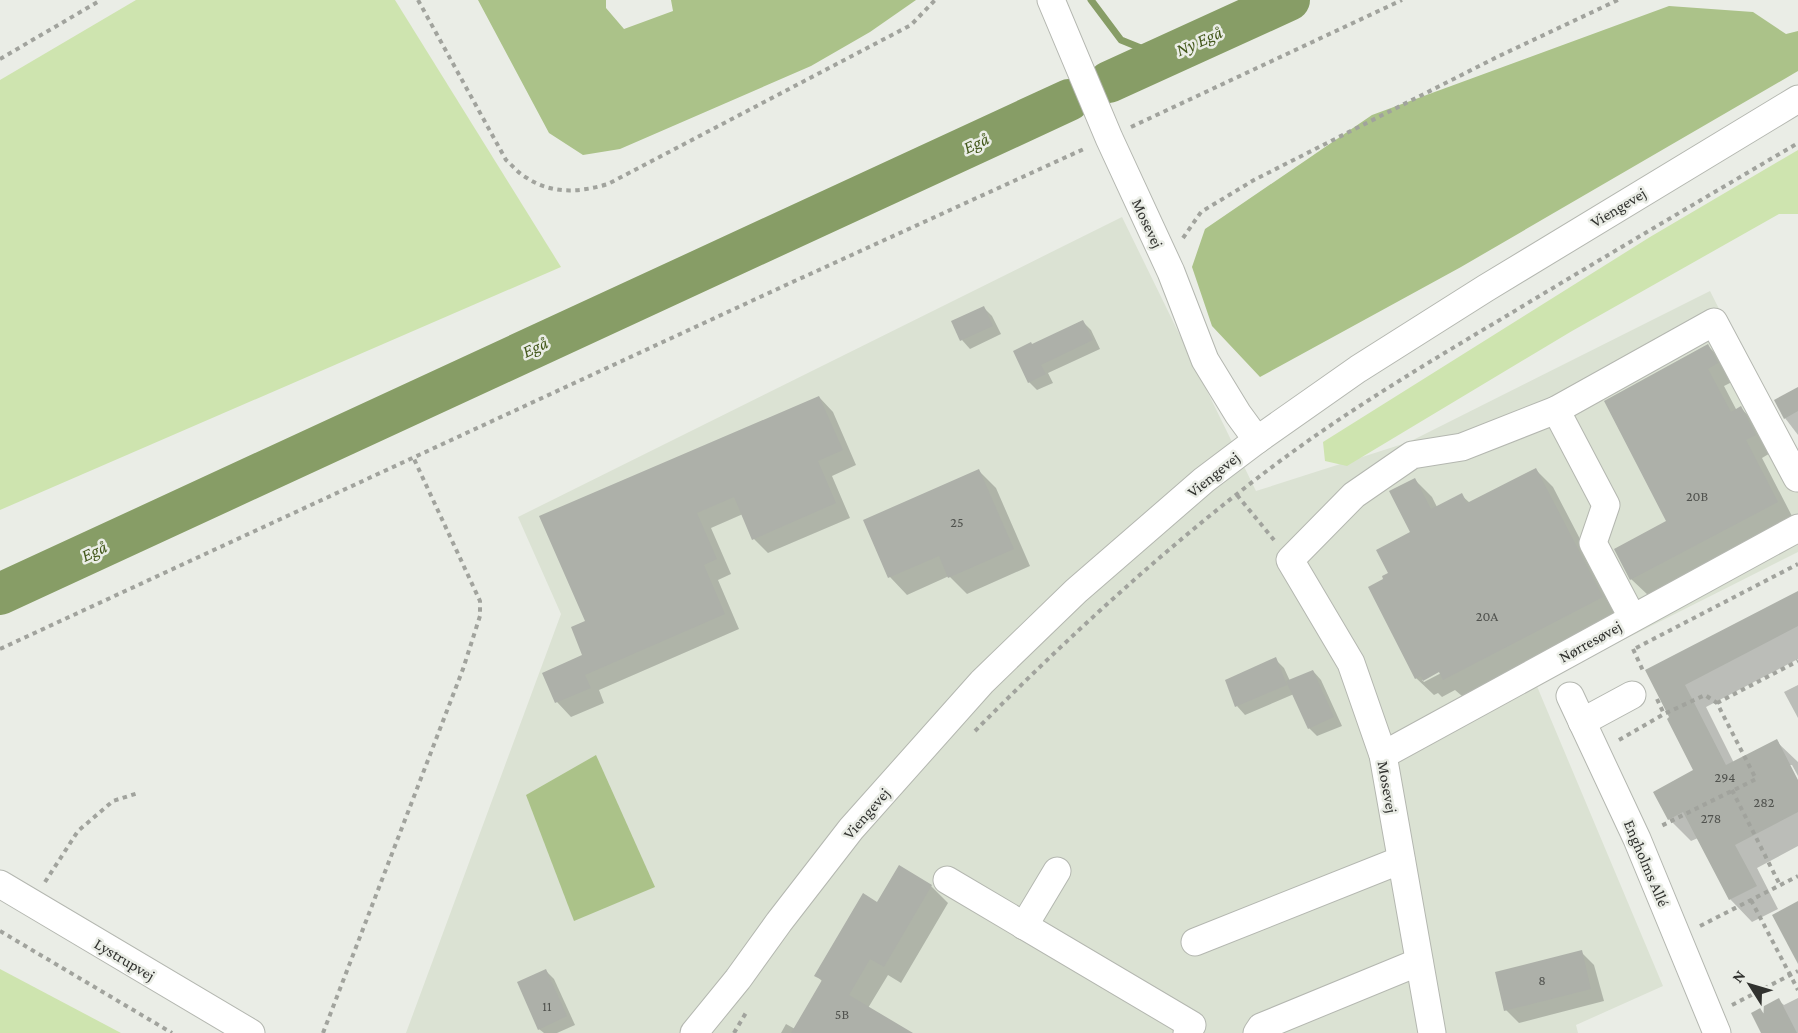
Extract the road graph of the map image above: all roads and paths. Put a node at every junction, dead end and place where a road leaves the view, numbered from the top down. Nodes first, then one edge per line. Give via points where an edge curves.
1 (101, 0) edge
2 (418, 0) edge
3 (935, 0) edge
4 (1051, 0) edge
5 (1402, 0) edge
6 (1618, 0) edge
7 (0, 59) edge
8 (1798, 99) edge
9 (1109, 138) junction
10 (1798, 143) edge
11 (1171, 272) junction
12 (1556, 410) junction
13 (1257, 440) junction
14 (414, 459) junction
15 (1797, 478) edge
16 (1237, 495) junction
17 (1798, 528) edge
18 (1290, 560) junction
19 (1798, 564) edge
20 (1632, 617) junction
21 (0, 649) edge
22 (1624, 654) dead end
23 (1798, 661) edge
24 (1632, 695) dead end
25 (1570, 696) dead end
26 (1717, 703) junction
27 (1582, 722) junction
28 (973, 733) dead end
29 (1597, 752) junction
30 (1383, 755) junction
31 (1732, 790) junction
32 (138, 793) dead end
33 (1637, 838) junction
34 (1401, 860) junction
35 (1057, 871) dead end
36 (1798, 876) edge
37 (947, 880) dead end
38 (0, 884) edge
39 (1780, 885) junction
40 (1751, 900) junction
41 (32, 903) junction
42 (1024, 926) junction
43 (0, 931) edge
44 (1678, 937) junction
45 (1195, 942) dead end
46 (1419, 962) junction
47 (1798, 971) edge
48 (1790, 975) junction
49 (738, 979) junction
50 (1798, 990) edge
51 (747, 1010) dead end
52 (1714, 1024) edge
53 (172, 1033) edge
54 (251, 1033) edge
55 (323, 1033) edge
56 (694, 1033) edge
57 (712, 1033) edge
58 (734, 1033) edge
59 (1187, 1033) edge
60 (1257, 1033) edge
61 (1432, 1033) edge

1 - 7 path
2 - 3 path via 506,160 528,179 555,190 586,191 608,184 911,25
4 - 9 street, Mosevej
5 - 9 path
6 - 11 path via 1254,180 1201,212 1180,242
8 - 13 street, Viengevej via 1486,288 1358,369
9 - 11 street, Mosevej
9 - 14 path
10 - 16 path via 1443,353 1344,416
11 - 13 street, Mosevej via 1205,360
12 - 15 street via 1714,322
12 - 18 street via 1462,447 1412,455 1354,495
12 - 20 street via 1606,505 1593,543
13 - 49 street, Viengevej via 1204,480 1076,591 982,682 850,829
14 - 21 path
14 - 55 path via 480,600 480,616
16 - 18 path
16 - 28 path via 1121,590
17 - 20 street, Nørresøvej
18 - 30 street, Mosevej via 1352,663
19 - 22 path
20 - 30 street, Nørresøvej
23 - 26 path
24 - 27 street
25 - 27 street, Engholms Allé
26 - 29 path via 1705,695
26 - 31 path via 1756,778
27 - 29 street, Engholms Allé
29 - 33 street, Engholms Allé
30 - 34 street, Mosevej
31 - 33 path
31 - 39 path
32 - 41 path via 113,801 78,831
33 - 44 street, Engholms Allé
34 - 45 street
34 - 46 street, Mosevej
35 - 42 street
36 - 39 path
37 - 42 street
38 - 41 street, Lystrupvej
39 - 40 path
40 - 44 path
40 - 48 path
41 - 54 street, Lystrupvej
42 - 59 street via 1192,1025
43 - 53 path
44 - 52 street, Engholms Allé
46 - 60 street via 1260,1028
46 - 61 street, Mosevej
47 - 48 path
48 - 50 path
48 - 52 path
49 - 56 street, Viengevej
49 - 57 street, Viengevej
51 - 58 path

